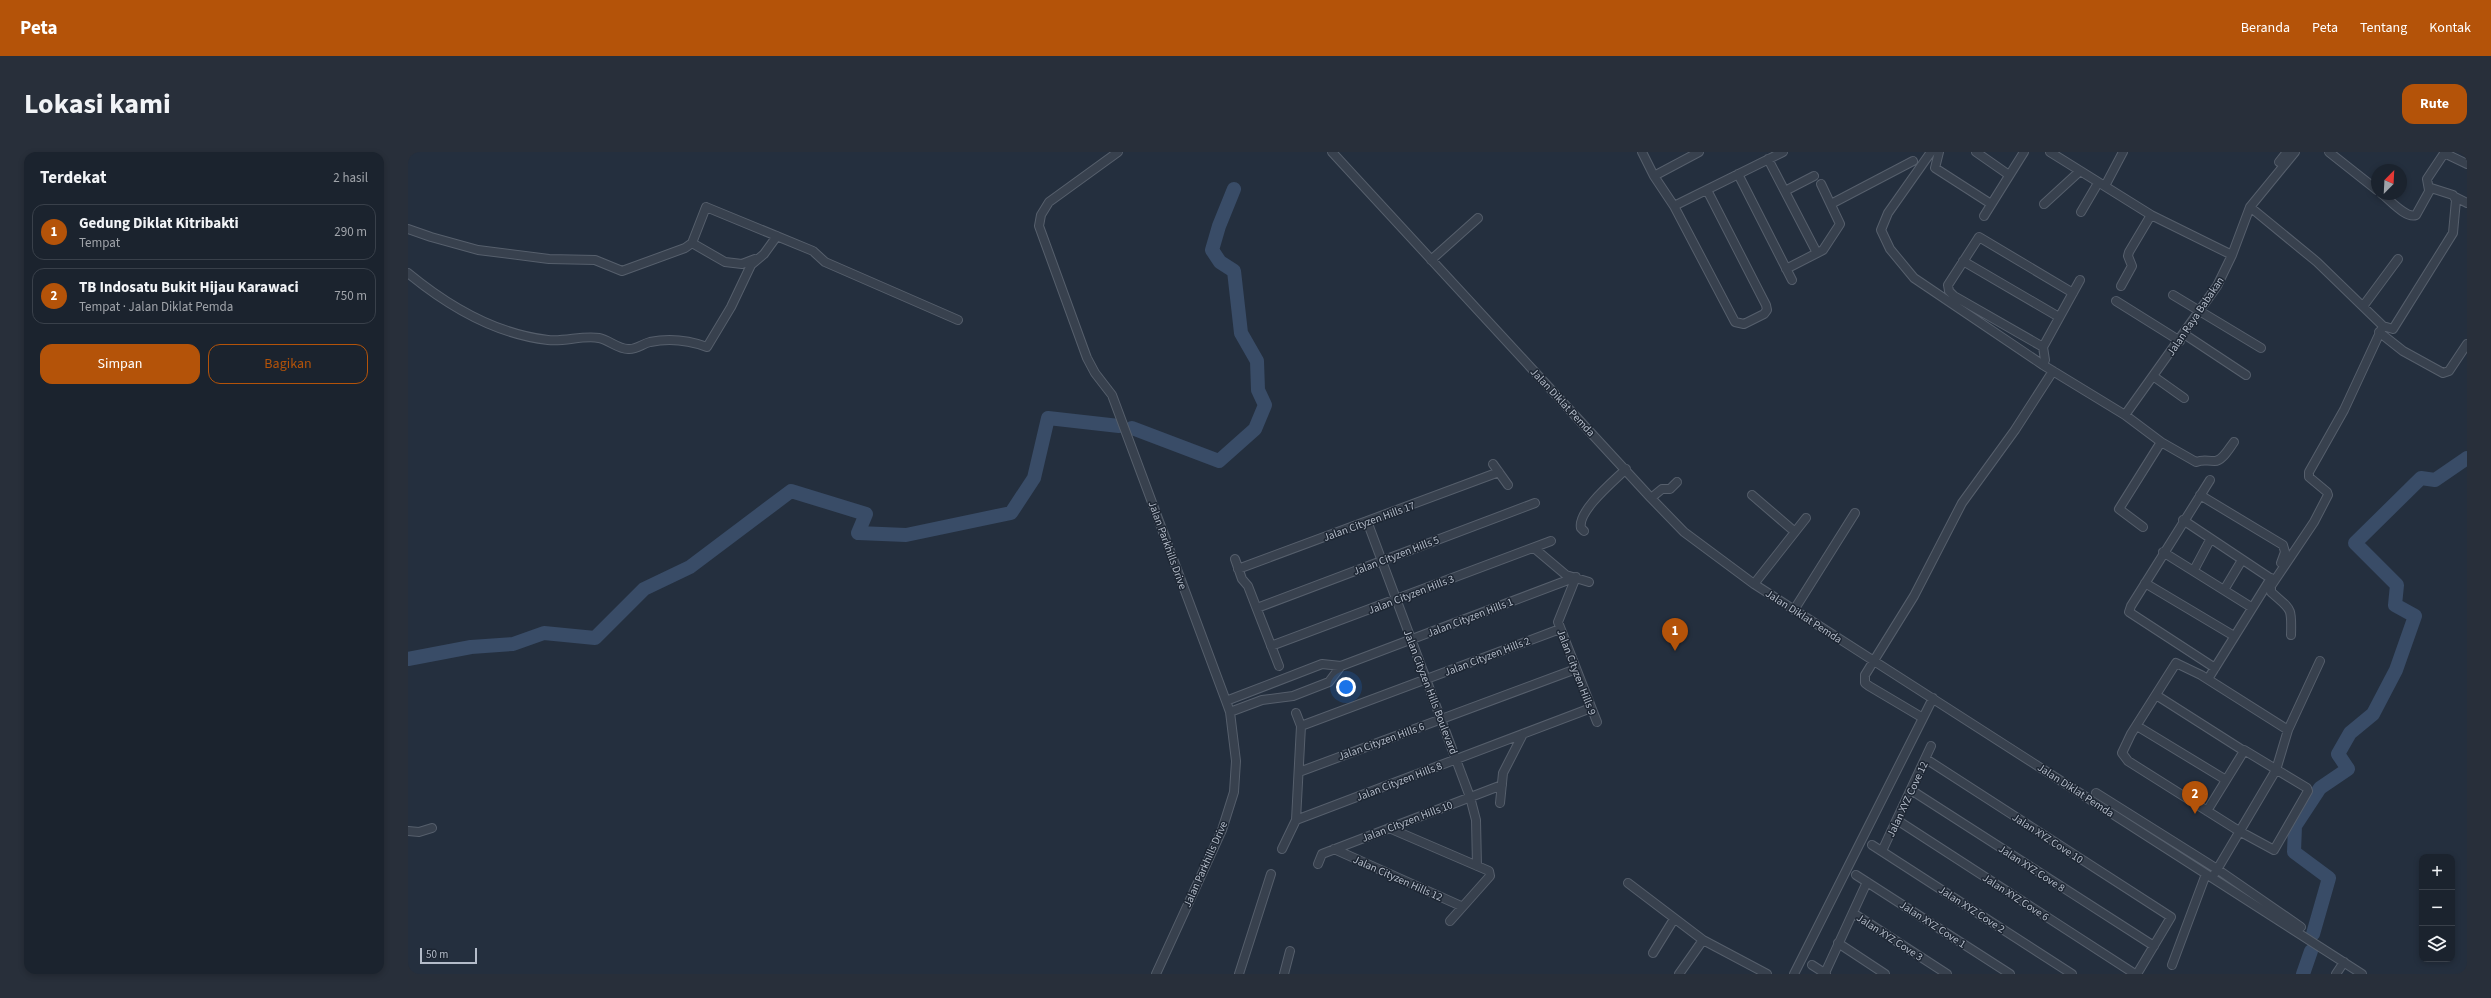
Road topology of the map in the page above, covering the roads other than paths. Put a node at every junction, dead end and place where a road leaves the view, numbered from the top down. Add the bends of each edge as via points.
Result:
1 (1118, 152) edge
2 (1332, 152) edge
3 (1642, 152) edge
4 (1699, 152) edge
5 (1783, 152) edge
6 (1931, 152) edge
7 (1939, 152) edge
8 (1976, 152) edge
9 (2024, 152) edge
10 (2050, 152) edge
11 (2123, 152) edge
12 (2287, 152) edge
13 (2295, 152) edge
14 (2328, 152) edge
15 (2445, 153) edge
16 (1768, 159) junction
17 (1913, 161) dead end
18 (2279, 162) dead end
19 (2467, 164) edge
20 (2080, 172) junction
21 (1738, 174) junction
22 (2009, 175) junction
23 (1654, 176) junction
24 (1814, 176) dead end
25 (1821, 184) dead end
26 (2101, 185) junction
27 (2371, 185) edge
28 (1707, 190) junction
29 (2429, 190) junction
30 (1785, 191) junction
31 (2455, 197) junction
32 (2390, 200) edge
33 (2467, 203) edge
34 (1831, 204) junction
35 (1990, 204) junction
36 (2044, 204) dead end
37 (1674, 206) junction
38 (2250, 206) junction
39 (2081, 212) dead end
40 (2151, 215) junction
41 (1984, 216) dead end
42 (1478, 218) dead end
43 (408, 229) edge
44 (777, 236) junction
45 (692, 243) junction
46 (1817, 253) junction
47 (2232, 255) junction
48 (759, 258) junction
49 (2398, 259) dead end
50 (1431, 260) junction
51 (1963, 261) junction
52 (1786, 269) junction
53 (408, 273) edge
54 (1792, 280) dead end
55 (2080, 280) dead end
56 (2121, 286) dead end
57 (2073, 293) junction
58 (2173, 295) dead end
59 (2116, 301) dead end
60 (2364, 305) junction
61 (2200, 311) junction
62 (2059, 317) junction
63 (958, 320) dead end
64 (2381, 329) junction
65 (2182, 338) junction
66 (2467, 344) edge
67 (2043, 347) junction
68 (2261, 348) dead end
69 (2043, 365) junction
70 (2053, 371) junction
71 (2246, 375) dead end
72 (2153, 376) junction
73 (2184, 398) dead end
74 (2125, 415) junction
75 (2161, 442) junction
76 (2234, 442) dead end
77 (1494, 464) dead end
78 (1626, 470) junction
79 (1499, 472) junction
80 (2210, 480) dead end
81 (1677, 482) dead end
82 (1508, 485) dead end
83 (1752, 495) dead end
84 (2200, 495) junction
85 (1651, 498) junction
86 (1535, 503) dead end
87 (1855, 513) dead end
88 (1806, 518) dead end
89 (2183, 520) junction
90 (1367, 521) junction
91 (2143, 527) dead end
92 (1584, 531) dead end
93 (1795, 532) junction
94 (2210, 540) junction
95 (1551, 541) dead end
96 (1534, 548) junction
97 (2163, 552) junction
98 (1235, 559) dead end
99 (2242, 560) junction
100 (1382, 561) junction
101 (1238, 569) junction
102 (2194, 570) junction
103 (1576, 578) junction
104 (2270, 578) junction
105 (1589, 582) dead end
106 (2145, 583) junction
107 (1754, 584) junction
108 (2224, 590) junction
109 (1396, 600) junction
110 (2251, 607) junction
111 (1257, 608) junction
112 (1794, 610) junction
113 (1560, 629) junction
114 (2291, 635) dead end
115 (2234, 636) junction
116 (1411, 639) junction
117 (1271, 646) junction
118 (2185, 649) junction
119 (1874, 661) junction
120 (2320, 661) dead end
121 (2176, 663) junction
122 (1278, 666) dead end
123 (1341, 666) junction
124 (2215, 668) junction
125 (1576, 669) junction
126 (1426, 679) junction
127 (2208, 679) junction
128 (2156, 695) junction
129 (1933, 698) junction
130 (1226, 701) junction
131 (1591, 708) junction
132 (1230, 712) junction
133 (1296, 713) dead end
134 (1922, 718) junction
135 (1441, 719) junction
136 (1596, 722) dead end
137 (1301, 726) junction
138 (2137, 726) junction
139 (2288, 730) junction
140 (1523, 734) junction
141 (1931, 746) dead end
142 (2244, 750) junction
143 (1456, 759) junction
144 (1926, 759) junction
145 (2276, 770) junction
146 (1299, 772) junction
147 (2226, 780) junction
148 (1502, 785) junction
149 (1911, 790) junction
150 (2096, 794) dead end
151 (1470, 797) junction
152 (1500, 803) dead end
153 (2207, 811) junction
154 (2135, 818) junction
155 (1296, 820) junction
156 (1897, 820) junction
157 (2130, 825) junction
158 (432, 828) dead end
159 (1390, 828) junction
160 (408, 831) edge
161 (2239, 831) junction
162 (2162, 835) junction
163 (2157, 842) junction
164 (1872, 845) dead end
165 (1282, 849) dead end
166 (1334, 849) junction
167 (1882, 851) junction
168 (1318, 864) dead end
169 (1477, 866) junction
170 (2217, 869) junction
171 (1271, 874) dead end
172 (1856, 875) dead end
173 (2209, 876) junction
174 (1867, 882) junction
175 (1628, 883) dead end
176 (2254, 900) junction
177 (1461, 906) junction
178 (1852, 913) junction
179 (1674, 919) junction
180 (1450, 921) dead end
181 (2301, 927) dead end
182 (1703, 940) junction
183 (1838, 943) junction
184 (2154, 946) junction
185 (1290, 951) dead end
186 (1653, 953) dead end
187 (2344, 962) junction
188 (1812, 965) dead end
189 (2172, 965) dead end
190 (1156, 974) edge
191 (1239, 974) edge
192 (1284, 974) edge
193 (1679, 974) edge
194 (1768, 974) edge
195 (1794, 974) edge
196 (1825, 974) edge
197 (1886, 974) edge
198 (1947, 974) edge
199 (2010, 974) edge
200 (2072, 974) edge
201 (2136, 974) edge
202 (2336, 974) edge
203 (2362, 974) edge

1 - 130 street, Jalan Parkhills Drive via 1049,202 1041,215 1039,226 1087,358 1112,395
2 - 50 street, Jalan Diklat Pemda
3 - 23 street
4 - 23 street
5 - 16 street
6 - 69 street via 1888,213 1881,230 1890,249 1914,278
7 - 35 street via 1935,168
8 - 22 street
9 - 22 street
10 - 20 street
11 - 26 street
12 - 18 street
13 - 38 street, Jalan Raya Babakan
14 - 27 street
15 - 19 street
15 - 29 street via 2427,179
16 - 21 street
16 - 30 street
17 - 34 street
20 - 26 street
20 - 36 street
21 - 28 street
21 - 52 street
22 - 35 street
23 - 37 street
24 - 30 street
25 - 34 street
26 - 39 street
26 - 40 street
28 - 37 street
28 - 37 street via 1766,305 1767,310 1764,314 1744,324 1734,322
29 - 31 street via 2434,188
29 - 32 street via 2415,216 2407,214
30 - 46 street
31 - 33 street
31 - 64 street via 2453,233 2396,326 2392,330
34 - 46 street via 1840,224 1823,250
35 - 41 street
38 - 47 street, Jalan Raya Babakan
38 - 60 street via 2287,235
40 - 47 street
40 - 56 street via 2129,252 2132,266
42 - 50 street
43 - 45 street via 431,238 478,250 549,259 595,260 622,271 685,248
44 - 45 street via 706,207
44 - 48 street
44 - 63 street via 813,251 825,262
45 - 48 street via 725,262 742,264
46 - 52 street
47 - 61 street, Jalan Raya Babakan via 2217,286
48 - 53 street via 751,265 731,307 707,346 685,339 650,342 634,349 626,349 600,338 562,341 522,336 459,310
49 - 60 street
50 - 78 street, Jalan Diklat Pemda
51 - 57 street via 1977,237 1980,237
51 - 62 street
51 - 67 street via 1948,285 1948,291
52 - 54 street
55 - 57 street
57 - 62 street
58 - 61 street
59 - 65 street
60 - 64 street
61 - 65 street, Jalan Raya Babakan
61 - 68 street
62 - 67 street
64 - 66 street via 2403,351 2443,373 2449,371
64 - 114 street via 2347,403 2308,472 2328,495 2314,522 2271,586 2271,592 2288,606 2292,613
65 - 71 street
65 - 72 street, Jalan Raya Babakan
67 - 69 street
69 - 70 street
70 - 74 street
70 - 119 street via 2015,430 1962,502 1914,596
72 - 73 street
72 - 74 street, Jalan Raya Babakan
74 - 75 street
75 - 76 street via 2196,462 2205,459 2215,462 2220,460
75 - 91 street via 2119,509
77 - 79 street
78 - 85 street, Jalan Diklat Pemda
78 - 92 street via 1588,509 1580,522
79 - 82 street
79 - 90 street, Jalan Cityzen Hills 17
80 - 84 street
81 - 85 street via 1670,489 1662,489
83 - 93 street
84 - 89 street
84 - 104 street via 2283,546 2283,560
85 - 107 street, Jalan Diklat Pemda via 1684,532
86 - 100 street, Jalan Cityzen Hills 5
87 - 112 street
88 - 93 street
89 - 94 street
89 - 97 street
90 - 100 street, Jalan Cityzen Hills Boulevard
90 - 101 street, Jalan Cityzen Hills 17
93 - 107 street
94 - 99 street
94 - 102 street
95 - 96 street, Jalan Cityzen Hills 3
96 - 103 street via 1566,575
96 - 109 street, Jalan Cityzen Hills 3
97 - 102 street
97 - 106 street
98 - 101 street
99 - 104 street
99 - 108 street
100 - 109 street, Jalan Cityzen Hills Boulevard
100 - 111 street, Jalan Cityzen Hills 5
101 - 111 street
102 - 108 street
103 - 105 street
103 - 113 street, Jalan Cityzen Hills 9 via 1558,622
103 - 116 street, Jalan Cityzen Hills 1
104 - 110 street
106 - 115 street
106 - 118 street via 2130,606 2129,612
107 - 112 street, Jalan Diklat Pemda
108 - 110 street
109 - 116 street, Jalan Cityzen Hills Boulevard
109 - 117 street, Jalan Cityzen Hills 3
110 - 115 street
111 - 117 street
112 - 119 street, Jalan Diklat Pemda
113 - 125 street, Jalan Cityzen Hills 9
113 - 126 street, Jalan Cityzen Hills 2
115 - 124 street
116 - 123 street, Jalan Cityzen Hills 1
116 - 126 street, Jalan Cityzen Hills Boulevard
117 - 122 street
118 - 121 street
118 - 124 street
119 - 129 street, Jalan Diklat Pemda
119 - 134 street via 1865,675 1866,683
120 - 139 street
121 - 127 street
121 - 128 street
123 - 130 street via 1322,664
123 - 132 street via 1329,682 1294,696 1262,700
124 - 127 street
125 - 131 street, Jalan Cityzen Hills 9
125 - 135 street, Jalan Cityzen Hills 6
126 - 135 street, Jalan Cityzen Hills Boulevard
126 - 137 street, Jalan Cityzen Hills 2
127 - 139 street
128 - 138 street
128 - 142 street
129 - 134 street
129 - 157 street, Jalan Diklat Pemda
130 - 132 street, Jalan Parkhills Drive
131 - 136 street, Jalan Cityzen Hills 9
131 - 140 street, Jalan Cityzen Hills 8
132 - 190 street, Jalan Parkhills Drive via 1236,761 1234,792 1222,830
133 - 137 street
134 - 195 street
135 - 143 street, Jalan Cityzen Hills Boulevard
135 - 146 street, Jalan Cityzen Hills 6
137 - 146 street
138 - 147 street
138 - 153 street via 2122,749 2123,757
139 - 145 street
140 - 143 street, Jalan Cityzen Hills 8
140 - 148 street via 1503,773
141 - 144 street, Jalan XYZ Cove 12
142 - 145 street
142 - 147 street via 2244,754
143 - 151 street, Jalan Cityzen Hills Boulevard
143 - 155 street, Jalan Cityzen Hills 8
144 - 149 street, Jalan XYZ Cove 12
144 - 184 street, Jalan XYZ Cove 10 via 2171,917
145 - 161 street
145 - 161 street via 2308,791 2277,850 2272,850
146 - 155 street
147 - 153 street
148 - 151 street, Jalan Cityzen Hills 10
148 - 152 street
149 - 156 street, Jalan XYZ Cove 12
149 - 184 street, Jalan XYZ Cove 8
150 - 154 street
151 - 159 street, Jalan Cityzen Hills 10
151 - 169 street, Jalan Cityzen Hills Boulevard via 1476,820
153 - 161 street
154 - 157 street
154 - 162 street
155 - 165 street
156 - 167 street, Jalan XYZ Cove 12
156 - 201 street, Jalan XYZ Cove 6
157 - 163 street, Jalan Diklat Pemda
158 - 160 street via 419,832
159 - 166 street, Jalan Cityzen Hills 10
159 - 169 street
161 - 170 street
162 - 163 street
162 - 170 street
163 - 173 street, Jalan Diklat Pemda
164 - 167 street, Jalan XYZ Cove 2
166 - 168 street, Jalan Cityzen Hills 10 via 1322,854
166 - 177 street, Jalan Cityzen Hills 12
167 - 200 street, Jalan XYZ Cove 2
169 - 177 street via 1489,871 1490,876
170 - 173 street
170 - 176 street
171 - 191 street
172 - 174 street, Jalan XYZ Cove 1
173 - 176 street, Jalan Diklat Pemda
173 - 189 street
174 - 178 street
174 - 199 street, Jalan XYZ Cove 1
175 - 179 street
176 - 181 street
176 - 187 street, Jalan Diklat Pemda
177 - 180 street
178 - 183 street
178 - 198 street, Jalan XYZ Cove 3
179 - 182 street
179 - 186 street
182 - 193 street
182 - 194 street
183 - 196 street
183 - 197 street
184 - 201 street
185 - 192 street
187 - 202 street
187 - 203 street, Jalan Diklat Pemda
188 - 196 street

